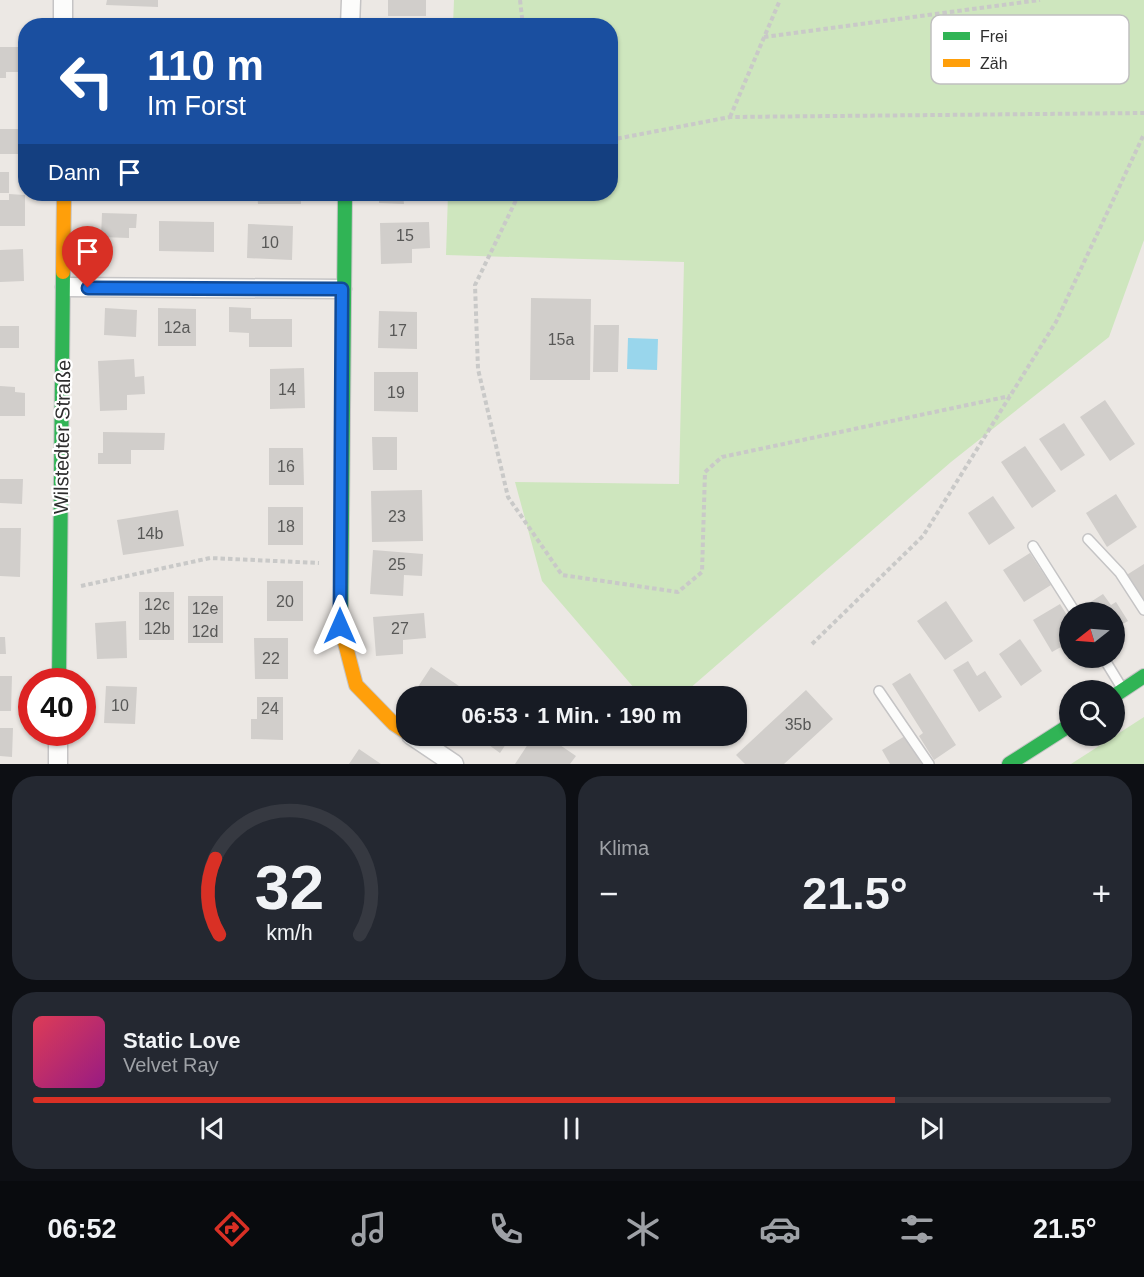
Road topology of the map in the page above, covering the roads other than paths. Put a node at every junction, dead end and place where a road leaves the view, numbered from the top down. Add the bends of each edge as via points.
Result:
1 (63, 0) edge
2 (351, 0) edge
3 (63, 18) edge
4 (351, 18) edge
5 (64, 201) edge
6 (345, 201) edge
7 (64, 287) junction
8 (342, 289) junction
9 (1088, 539) dead end
10 (1033, 546) dead end
11 (1069, 602) edge
12 (1144, 610) edge
13 (59, 668) edge
14 (1144, 676) edge
15 (1125, 689) edge
16 (879, 692) dead end
17 (396, 725) edge
18 (1059, 732) edge
19 (58, 746) edge
20 (427, 746) edge
21 (58, 764) edge
22 (454, 764) edge
23 (929, 764) edge
24 (1009, 764) edge

1 - 3 street
2 - 4 street
5 - 7 street, Wilstedter Straße
6 - 8 street
7 - 8 street
7 - 13 street, Wilstedter Straße
8 - 17 street via 340,626 356,685
9 - 12 lane via 1120,573
10 - 11 lane
14 - 15 street
16 - 23 lane
18 - 24 street
19 - 21 street
20 - 22 street

